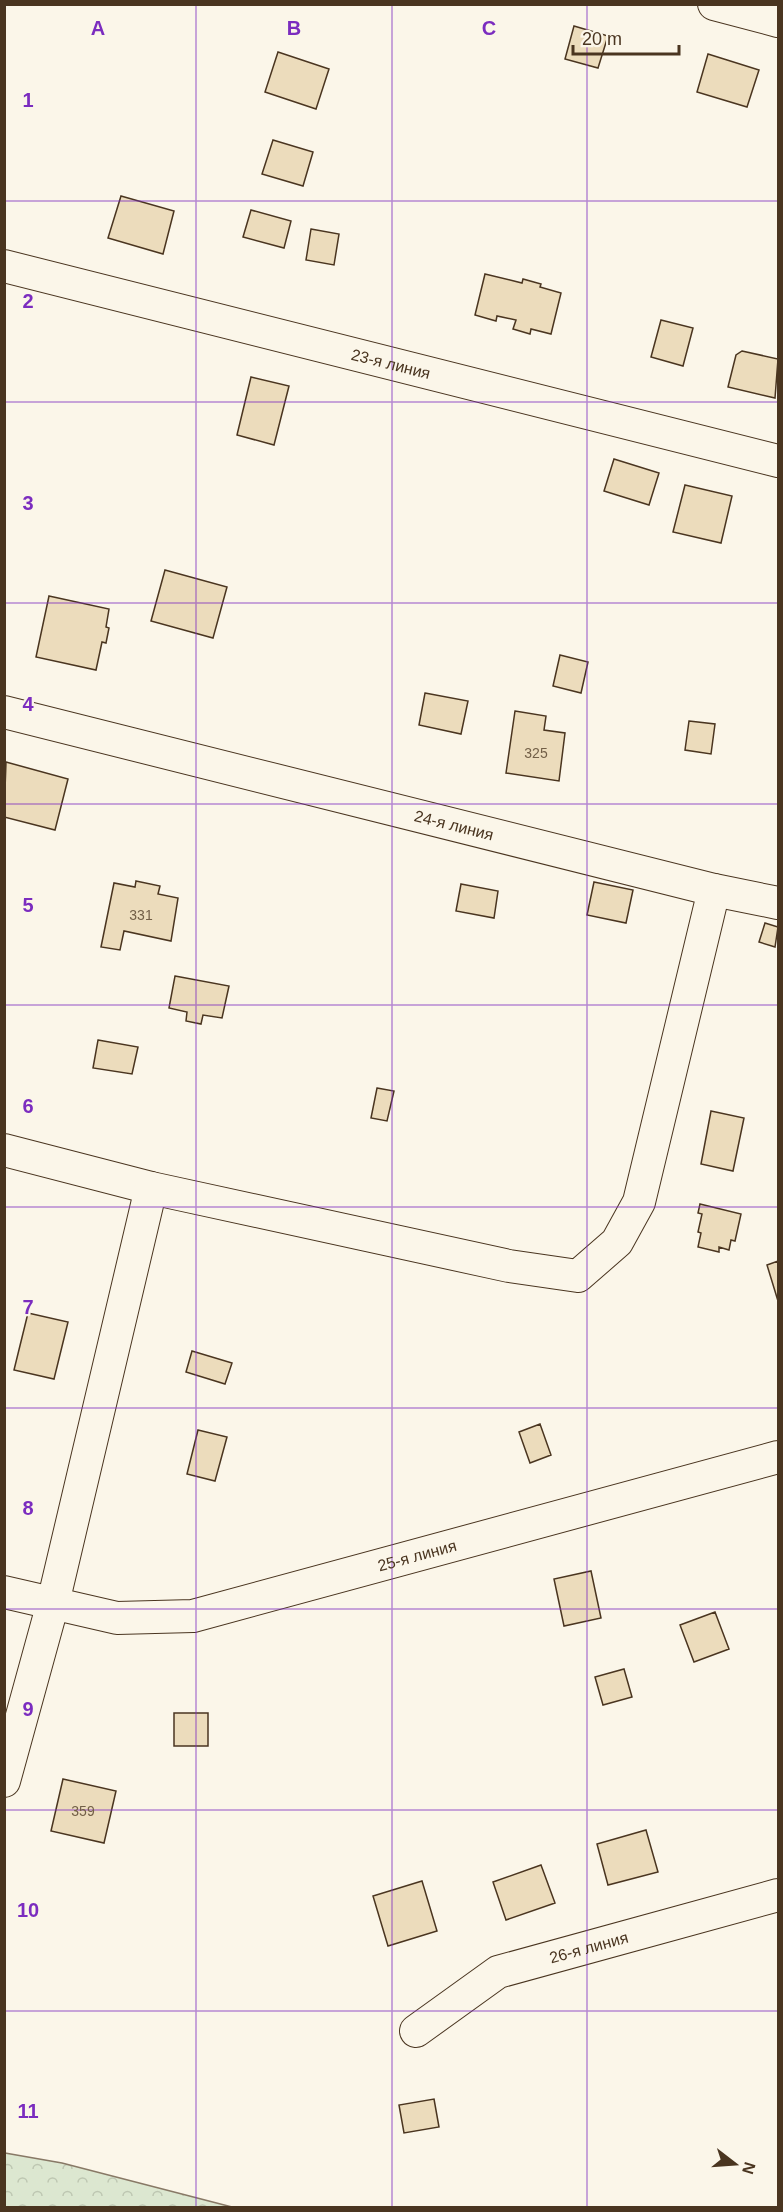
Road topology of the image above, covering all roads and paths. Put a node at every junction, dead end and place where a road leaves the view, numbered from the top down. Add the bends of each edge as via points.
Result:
1 (714, 4) edge
2 (778, 21) edge
3 (4, 266) edge
4 (778, 461) edge
5 (4, 712) edge
6 (714, 890) junction
7 (778, 903) edge
8 (4, 1150) edge
9 (151, 1188) junction
10 (778, 1457) edge
11 (4, 1592) edge
12 (53, 1603) junction
13 (4, 1780) edge
14 (778, 1895) edge
15 (416, 2031) dead end

1 - 2 street
3 - 4 street, 23-я линия
5 - 6 street, 24-я линия
6 - 7 street, 24-я линия
6 - 9 street via 639,1202 617,1242 578,1275 509,1266
8 - 9 street
9 - 12 street
10 - 12 street, 25-я линия via 193,1616 117,1618
11 - 12 street, 25-я линия
12 - 13 street
14 - 15 street, 26-я линия via 498,1972

